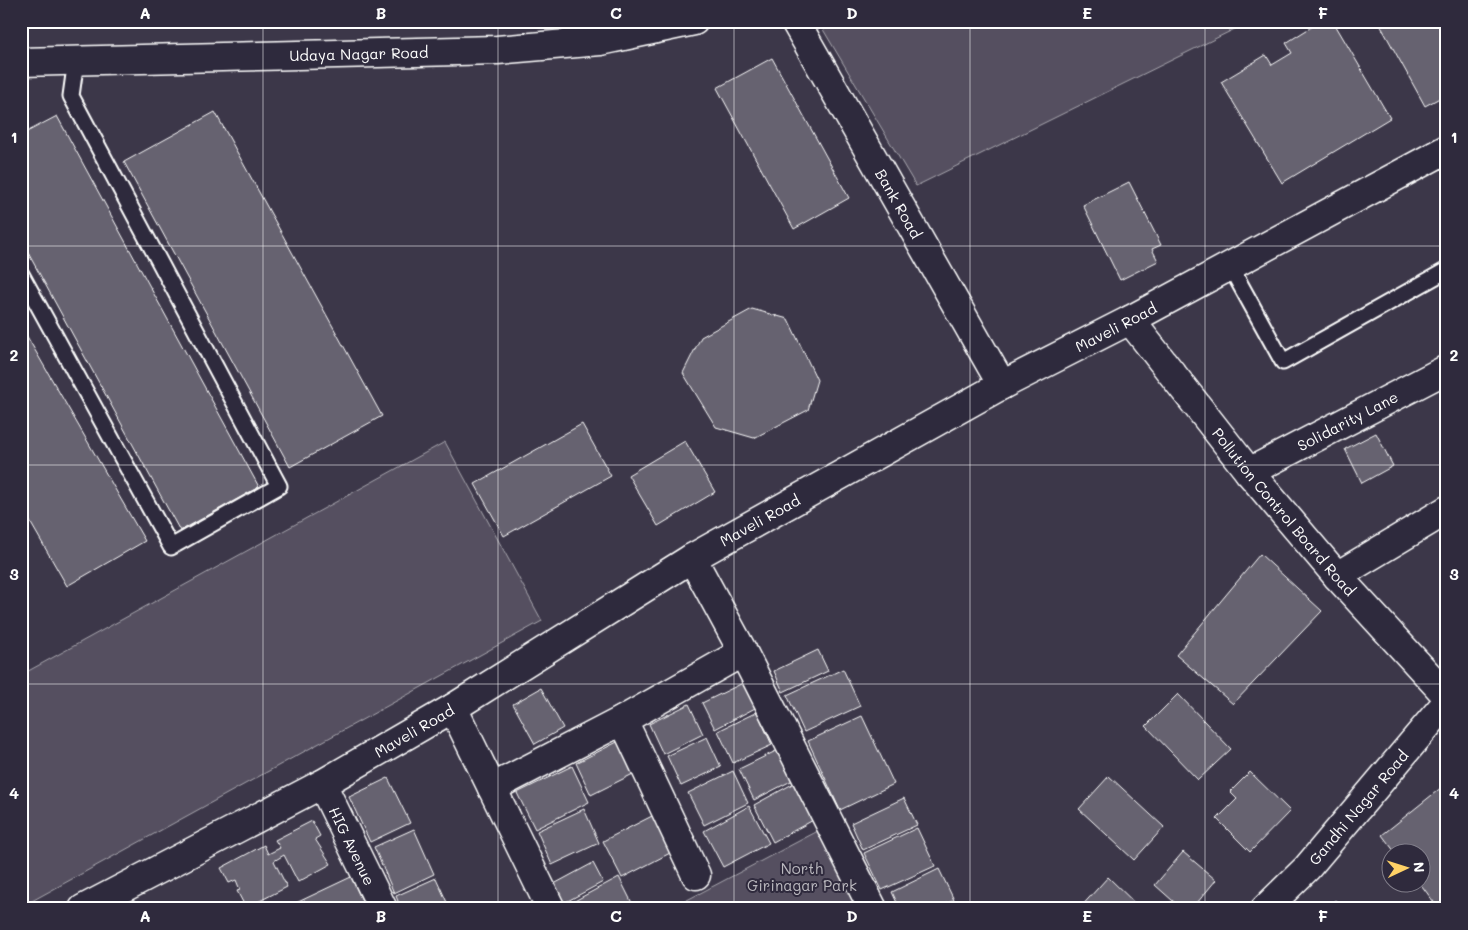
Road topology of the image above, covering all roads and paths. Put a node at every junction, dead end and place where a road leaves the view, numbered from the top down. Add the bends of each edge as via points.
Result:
1 (694, 21) edge
2 (795, 21) edge
3 (76, 60) junction
4 (21, 62) edge
5 (1447, 149) edge
6 (1230, 266) junction
7 (1447, 270) edge
8 (21, 274) edge
9 (1130, 320) junction
10 (1447, 369) edge
11 (1002, 385) junction
12 (1249, 472) junction
13 (1447, 510) edge
14 (692, 558) junction
15 (1337, 576) junction
16 (743, 652) junction
17 (1447, 696) edge
18 (1447, 702) edge
19 (453, 708) junction
20 (623, 720) junction
21 (322, 784) junction
22 (492, 788) junction
23 (696, 875) dead end
24 (83, 909) edge
25 (383, 909) edge
26 (551, 909) edge
27 (873, 909) edge
28 (1265, 909) edge

1 - 3 street, Udaya Nagar Road via 600,41 497,50
2 - 11 street, Bank Road
3 - 4 street, Udaya Nagar Road
3 - 8 lane via 71,96 279,486 170,547
5 - 6 street, Maveli Road
6 - 7 lane via 1283,362
6 - 9 street, Maveli Road
9 - 11 street, Maveli Road
9 - 12 street, Pollution Control Board Road
10 - 12 street, Solidarity Lane
11 - 14 street, Maveli Road
12 - 15 street, Pollution Control Board Road
13 - 15 street
14 - 16 street
14 - 19 street, Maveli Road
15 - 17 street, Pollution Control Board Road
16 - 20 street
16 - 27 street
18 - 28 street, Gandhi Nagar Road via 1307,868
19 - 21 street, Maveli Road
19 - 22 street
20 - 22 street
20 - 23 street
21 - 24 street, Maveli Road
21 - 25 street, HIG Avenue
22 - 26 street

